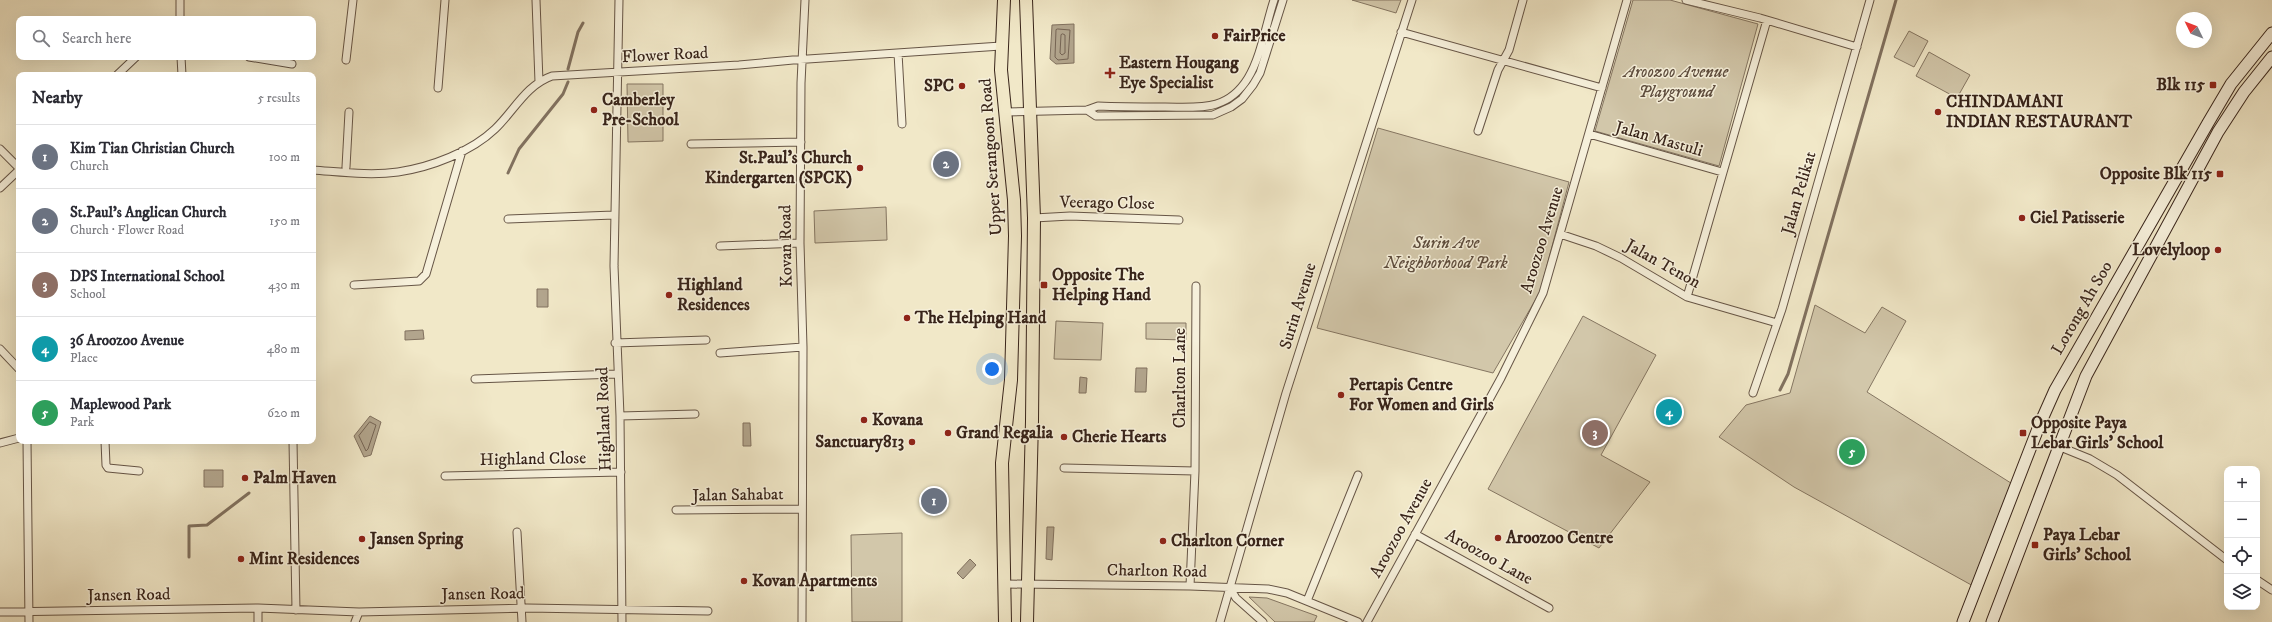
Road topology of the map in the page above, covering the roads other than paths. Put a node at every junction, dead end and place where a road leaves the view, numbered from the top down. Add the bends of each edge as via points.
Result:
1 (180, 0) edge
2 (354, 0) edge
3 (445, 0) edge
4 (536, 0) edge
5 (619, 0) edge
6 (805, 0) edge
7 (1004, 0) edge
8 (1026, 0) edge
9 (1274, 0) edge
10 (1284, 0) edge
11 (1412, 0) edge
12 (1523, 0) edge
13 (1627, 0) edge
14 (1686, 0) edge
15 (1870, 0) edge
16 (180, 16) edge
17 (1767, 20) junction
18 (1401, 32) junction
19 (2272, 33) edge
20 (1001, 46) junction
21 (1857, 47) junction
22 (898, 53) junction
23 (2272, 56) edge
24 (802, 59) junction
25 (133, 60) edge
26 (181, 60) edge
27 (267, 60) edge
28 (346, 60) dead end
29 (1503, 60) junction
30 (292, 64) dead end
31 (120, 72) edge
32 (182, 72) edge
33 (616, 73) junction
34 (539, 82) junction
35 (438, 88) dead end
36 (1602, 88) junction
37 (1087, 110) junction
38 (1030, 111) junction
39 (349, 112) dead end
40 (1005, 112) junction
41 (902, 124) dead end
42 (1478, 131) dead end
43 (1589, 134) junction
44 (800, 142) junction
45 (690, 144) dead end
46 (0, 148) edge
47 (462, 151) junction
48 (16, 166) edge
49 (346, 167) dead end
50 (316, 170) edge
51 (16, 172) edge
52 (1722, 172) junction
53 (0, 188) edge
54 (614, 215) junction
55 (1034, 218) junction
56 (508, 219) dead end
57 (1179, 220) dead end
58 (1560, 234) junction
59 (800, 243) junction
60 (720, 246) dead end
61 (354, 285) dead end
62 (1196, 286) dead end
63 (1687, 297) junction
64 (1777, 323) junction
65 (706, 340) dead end
66 (2082, 341) junction
67 (615, 344) junction
68 (803, 347) junction
69 (2100, 348) junction
70 (0, 349) edge
71 (720, 353) dead end
72 (16, 366) edge
73 (617, 374) junction
74 (475, 379) dead end
75 (1753, 393) dead end
76 (695, 414) dead end
77 (620, 416) junction
78 (16, 439) edge
79 (0, 443) edge
80 (27, 444) edge
81 (105, 444) edge
82 (293, 444) edge
83 (2058, 446) junction
84 (1064, 468) dead end
85 (1195, 470) junction
86 (139, 471) dead end
87 (621, 472) junction
88 (1358, 475) dead end
89 (445, 476) dead end
90 (802, 509) junction
91 (676, 510) dead end
92 (517, 532) dead end
93 (1415, 534) junction
94 (2224, 558) edge
95 (2260, 582) edge
96 (1005, 584) junction
97 (1029, 584) junction
98 (1190, 586) junction
99 (1230, 588) junction
100 (2272, 590) edge
101 (1307, 601) junction
102 (258, 608) junction
103 (522, 608) junction
104 (622, 608) junction
105 (1549, 608) dead end
106 (296, 610) junction
107 (0, 612) edge
108 (28, 612) junction
109 (359, 612) junction
110 (708, 612) dead end
111 (28, 622) edge
112 (258, 622) edge
113 (355, 622) edge
114 (522, 622) edge
115 (622, 622) edge
116 (802, 622) edge
117 (1005, 622) edge
118 (1027, 622) edge
119 (1220, 622) edge
120 (1263, 622) edge
121 (1358, 622) edge
122 (1367, 622) edge
123 (1963, 622) edge
124 (1992, 622) edge

1 - 16 street
2 - 28 street
3 - 35 street
4 - 34 street
5 - 33 street, Highland Road
6 - 24 street, Kovan Road
7 - 20 main road, Upper Serangoon Road
8 - 38 main road
9 - 37 street via 1249,77 1227,100 1195,109 1098,106
10 - 37 street via 1260,73 1242,99 1231,107 1213,115 1167,116 1096,116
11 - 18 street, Surin Avenue
12 - 29 street via 1509,50
13 - 36 street, Aroozoo Avenue
14 - 17 street
15 - 21 street, Jalan Pelikat
17 - 21 street
17 - 52 street, Jalan Mastuli
18 - 29 street
18 - 99 street, Surin Avenue via 1286,393
19 - 66 main road, Lorong Ah Soo via 2227,91
20 - 22 street, Flower Road
20 - 40 main road, Upper Serangoon Road
21 - 64 street, Jalan Pelikat
22 - 24 street, Flower Road
22 - 41 street
23 - 69 main road, Lorong Ah Soo via 2244,92 2215,138
24 - 33 street, Flower Road
24 - 44 street, Kovan Road
25 - 31 street
26 - 32 street
27 - 30 street
29 - 36 street
29 - 42 street
33 - 34 street, Flower Road via 559,75
33 - 54 street, Highland Road
34 - 47 street, Flower Road via 494,130
36 - 43 street, Aroozoo Avenue
37 - 38 street
38 - 40 street
38 - 55 main road
39 - 49 street
40 - 96 main road, Upper Serangoon Road via 1014,194 1015,236 1011,380 1002,463
43 - 52 street, Jalan Mastuli
43 - 58 street, Aroozoo Avenue
44 - 45 street
44 - 59 street, Kovan Road
46 - 48 street
47 - 50 street, Flower Road via 398,172
47 - 61 street via 423,279
51 - 53 street
52 - 63 street, Jalan Mastuli
54 - 56 street
54 - 67 street, Highland Road
55 - 57 street, Veerago Close via 1070,216
55 - 97 main road
58 - 63 street, Jalan Tenon via 1596,246 1621,258
58 - 93 street, Aroozoo Avenue via 1543,293 1501,378
59 - 60 street
59 - 68 street, Kovan Road
62 - 85 street, Charlton Lane
63 - 64 street, Jalan Tenon
64 - 75 street, Jalan Pelikat
65 - 67 street
66 - 69 main road via 2090,334 2096,333 2100,338
66 - 123 main road, Lorong Ah Soo via 2039,426
67 - 73 street, Highland Road
68 - 71 street
68 - 90 street, Kovan Road
69 - 83 main road, Lorong Ah Soo
70 - 72 street
73 - 74 street
73 - 77 street, Highland Road
76 - 77 street
77 - 87 street, Highland Road
78 - 79 street
80 - 108 street
81 - 86 street via 108,468
82 - 106 street
83 - 94 street via 2090,459 2117,475
83 - 124 main road, Lorong Ah Soo
84 - 85 street
85 - 98 street, Charlton Lane
87 - 89 street, Highland Close
87 - 104 street, Highland Road
88 - 101 street
90 - 91 street, Jalan Sahabat
90 - 116 street, Kovan Road
92 - 103 street
93 - 105 street, Aroozoo Lane
93 - 122 street, Aroozoo Avenue
95 - 100 street
96 - 97 street, Charlton Road
96 - 117 main road, Upper Serangoon Road
97 - 98 street, Charlton Road
97 - 118 main road
98 - 99 street, Charlton Road
99 - 101 street, Charlton Road via 1281,592
99 - 119 street, Surin Avenue
99 - 120 street via 1236,598
101 - 121 street, Charlton Road
102 - 106 street, Jansen Road
102 - 108 street, Jansen Road
102 - 112 street
103 - 104 street, Jansen Road
103 - 109 street, Jansen Road
103 - 114 street
104 - 110 street, Jansen Road
104 - 115 street, Highland Road
106 - 109 street, Jansen Road
107 - 108 street, Jansen Road
108 - 111 street
109 - 113 street

